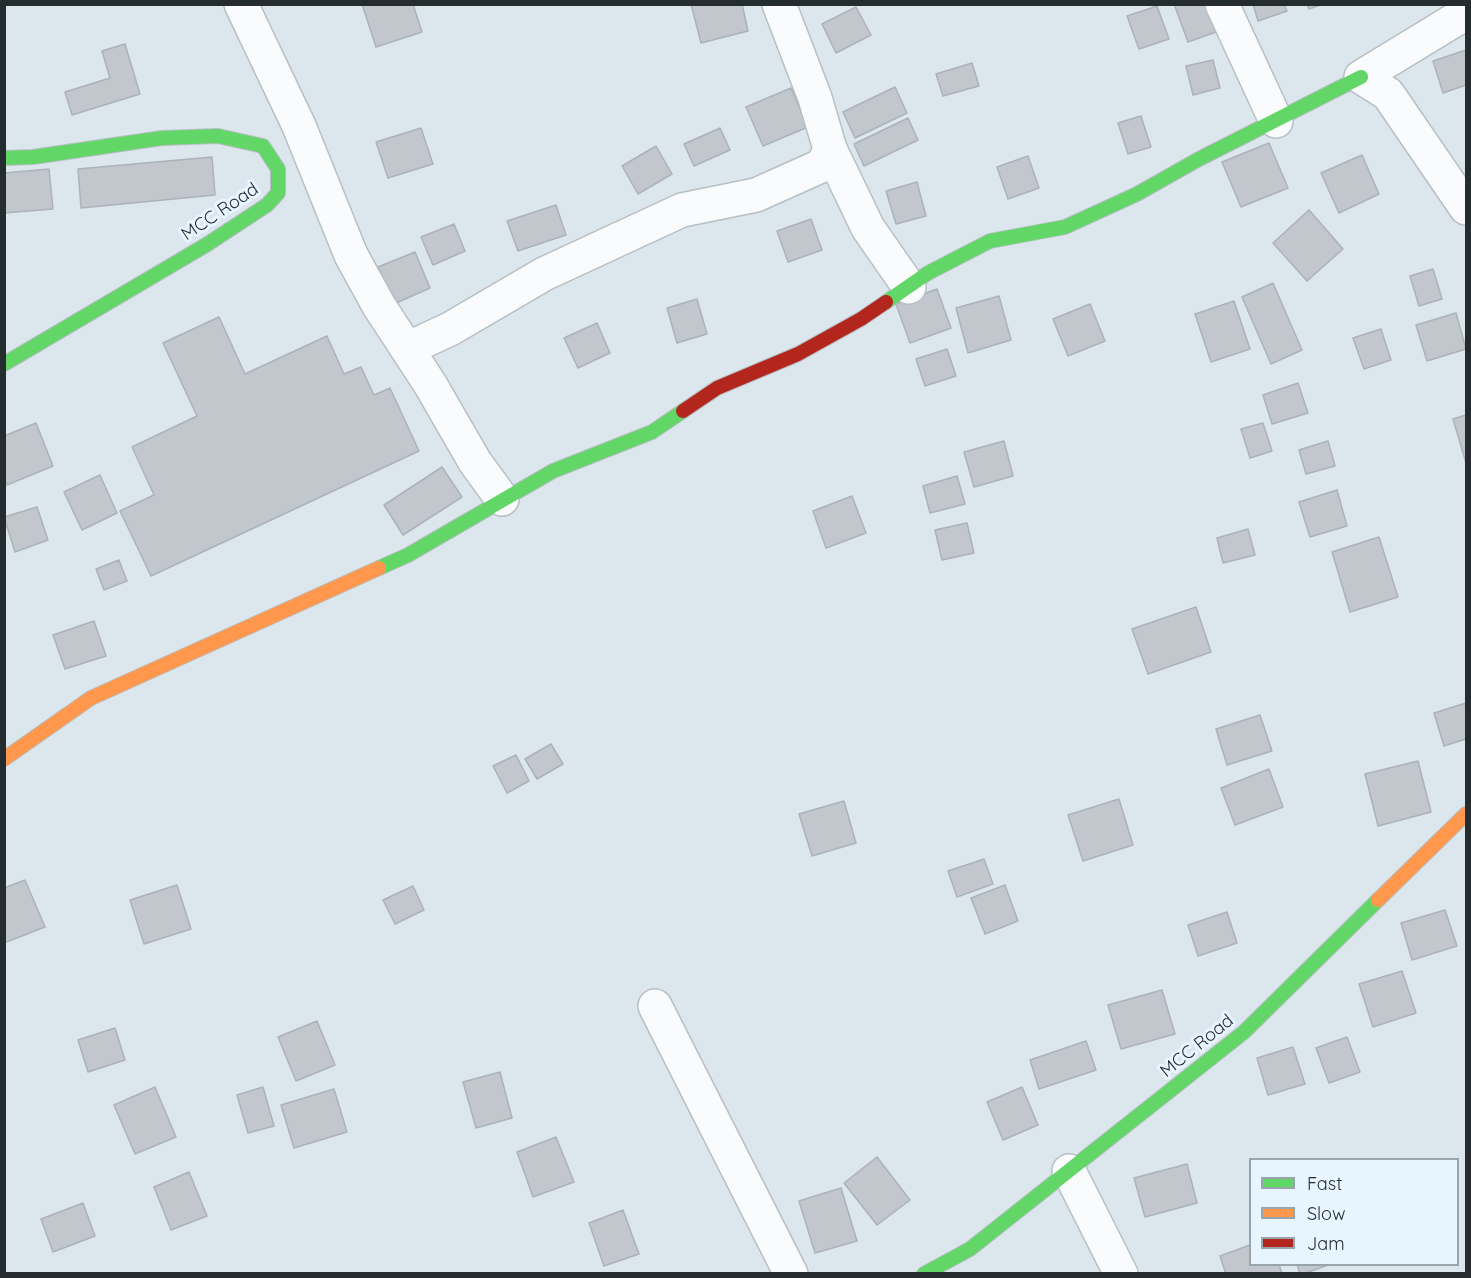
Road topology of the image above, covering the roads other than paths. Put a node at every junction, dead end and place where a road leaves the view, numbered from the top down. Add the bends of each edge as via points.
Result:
1 (241, 4) edge
2 (779, 4) edge
3 (1222, 4) edge
4 (1467, 13) edge
5 (1361, 77) junction
6 (1276, 120) junction
7 (830, 149) junction
8 (4, 159) edge
9 (1467, 208) edge
10 (909, 287) junction
11 (407, 349) junction
12 (4, 364) edge
13 (502, 499) junction
14 (4, 759) edge
15 (1467, 814) edge
16 (655, 1006) dead end
17 (1069, 1171) junction
18 (791, 1274) edge
19 (924, 1274) edge
20 (1121, 1274) edge

1 - 11 street via 299,126 351,255
2 - 7 street
3 - 6 street
4 - 5 street
5 - 6 street
5 - 9 street via 1388,94
6 - 10 street via 1137,195 1065,226 990,241
7 - 10 street via 868,228
7 - 11 street via 824,165 806,174 756,195 682,210 544,274 450,329
8 - 12 street, MCC Road via 162,138 218,136 263,146 278,168 278,193 267,205 206,245
10 - 13 street via 798,354 717,388 652,432 553,471
11 - 13 street via 475,462
13 - 14 street via 408,555 91,698
15 - 17 street, MCC Road via 1244,1032
16 - 18 street
17 - 19 street, MCC Road via 970,1249
17 - 20 street

